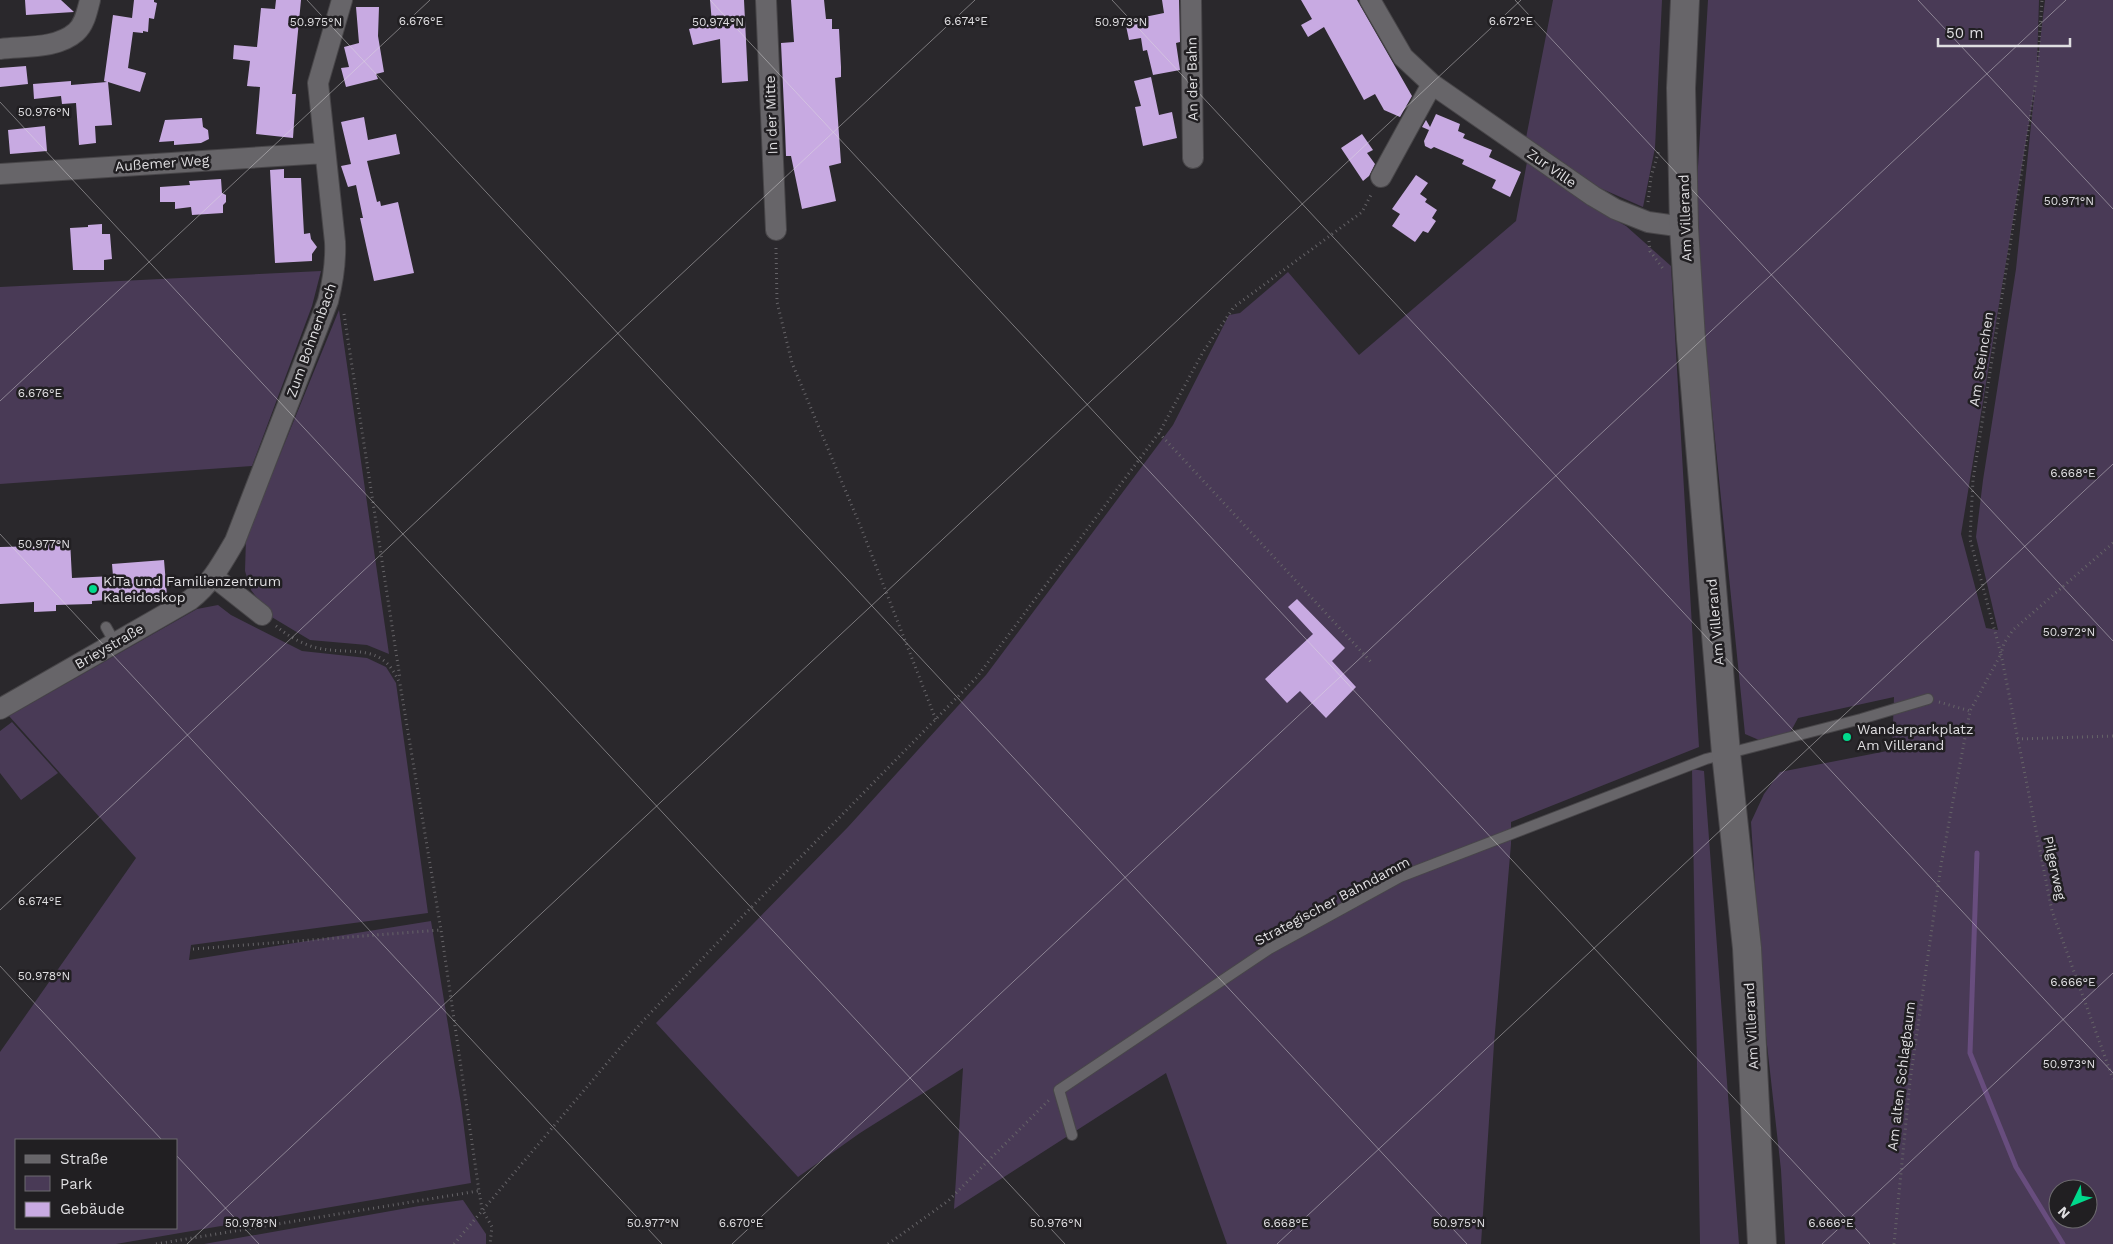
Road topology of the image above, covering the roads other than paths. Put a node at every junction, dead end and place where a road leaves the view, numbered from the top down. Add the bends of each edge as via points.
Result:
1 (90, 0) edge
2 (342, 0) edge
3 (766, 0) edge
4 (1191, 0) edge
5 (1370, 0) edge
6 (1685, 0) edge
7 (0, 49) edge
8 (1432, 84) junction
9 (324, 153) junction
10 (1193, 158) dead end
11 (0, 174) edge
12 (1381, 177) road end
13 (1684, 227) junction
14 (776, 230) road end
15 (214, 577) junction
16 (262, 615) road end
17 (1928, 699) road end
18 (0, 709) edge
19 (1726, 754) junction
20 (1072, 1134) dead end
21 (1762, 1244) edge

1 - 7 street via 86,18 77,32 58,42
2 - 9 street, Zum Bohnenbach via 318,83
3 - 14 street, In der Mitte
4 - 10 street, An der Bahn
5 - 8 street, Zur Ville via 1403,57
6 - 13 main road, Am Villerand via 1681,88
8 - 12 street
8 - 13 street, Zur Ville via 1615,209 1648,222
9 - 11 street, Außemer Weg
9 - 15 street, Zum Bohnenbach via 335,242 334,278 328,301 234,541
13 - 19 main road, Am Villerand
15 - 16 street
15 - 18 street, Brieystraße via 202,592 190,600 110,635
17 - 19 lane, Strategischer Bahndamm
19 - 20 lane, Strategischer Bahndamm via 1690,764 1400,877 1269,949 1059,1090
19 - 21 main road, Am Villerand via 1746,948

